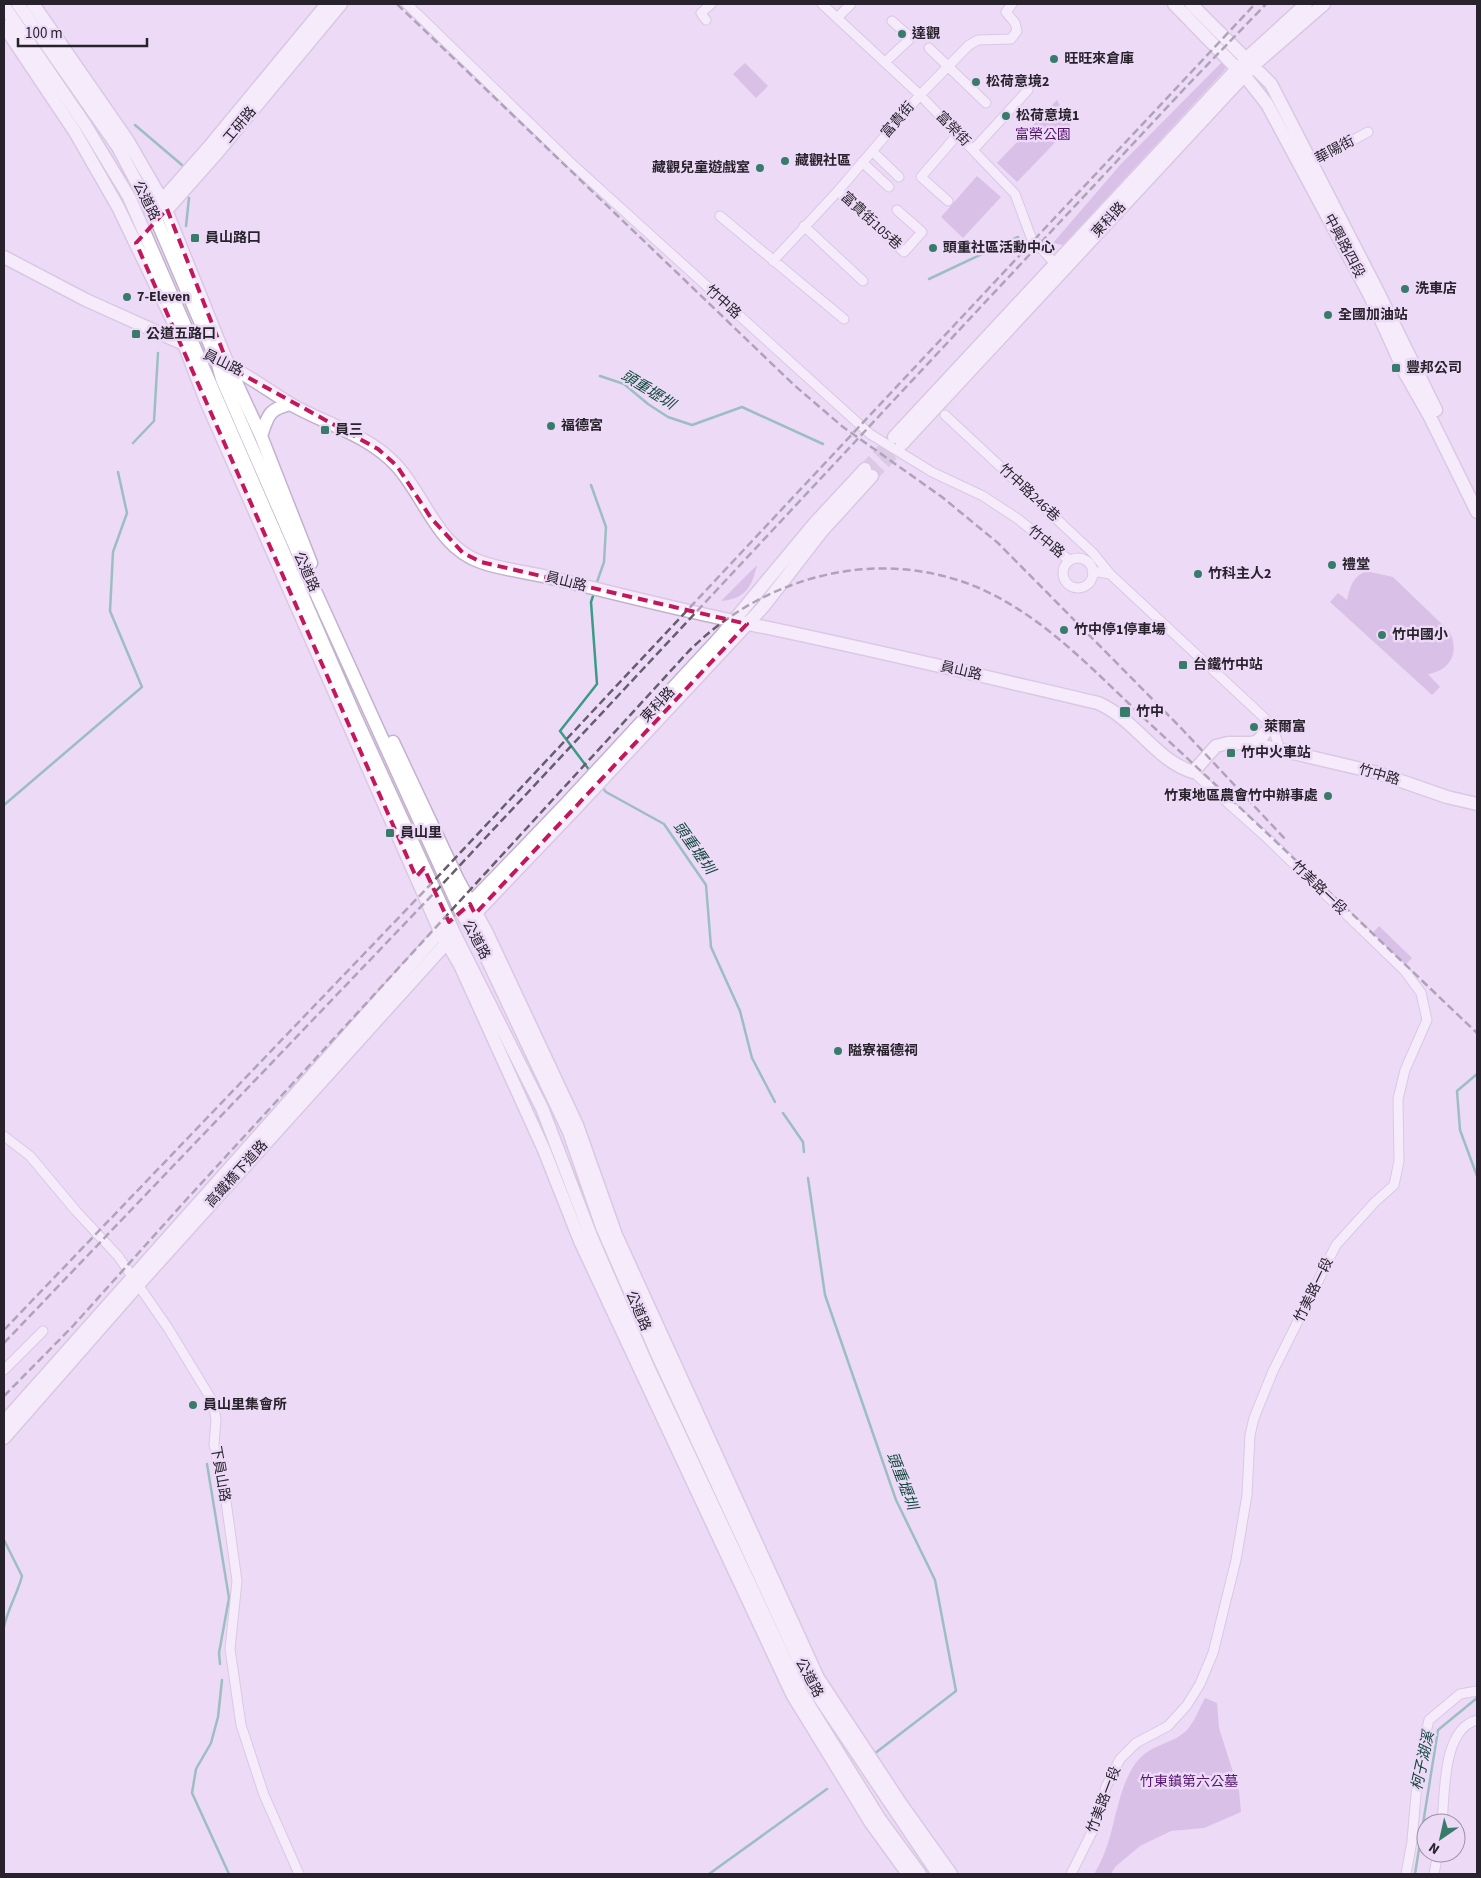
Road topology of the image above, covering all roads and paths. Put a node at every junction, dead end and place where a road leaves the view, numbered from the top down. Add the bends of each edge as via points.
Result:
1 (18, 4) edge
2 (33, 4) edge
3 (327, 4) edge
4 (341, 4) edge
5 (407, 4) edge
6 (711, 4) edge
7 (822, 4) edge
8 (851, 4) edge
9 (1012, 4) edge
10 (1174, 4) edge
11 (1191, 4) edge
12 (1306, 4) edge
13 (1324, 4) edge
14 (4, 6) edge
15 (837, 18) junction
16 (706, 20) dead end
17 (892, 21) dead end
18 (4, 26) edge
19 (929, 48) dead end
20 (1251, 61) junction
21 (885, 62) junction
22 (948, 68) junction
23 (1241, 72) junction
24 (1028, 90) dead end
25 (920, 95) junction
26 (986, 103) dead end
27 (70, 115) junction
28 (1368, 132) dead end
29 (958, 134) junction
30 (973, 150) junction
31 (872, 151) junction
32 (862, 162) junction
33 (1307, 165) junction
34 (899, 177) dead end
35 (889, 187) dead end
36 (838, 190) junction
37 (948, 201) dead end
38 (164, 205) junction
39 (897, 210) dead end
40 (154, 216) junction
41 (720, 216) dead end
42 (804, 226) junction
43 (144, 228) junction
44 (134, 238) junction
45 (4, 257) edge
46 (773, 260) junction
47 (1058, 267) junction
48 (863, 281) dead end
49 (844, 319) dead end
50 (184, 344) junction
51 (196, 350) junction
52 (217, 361) junction
53 (229, 366) junction
54 (291, 404) junction
55 (945, 415) dead end
56 (261, 436) junction
57 (898, 440) tunnel mouth
58 (1477, 493) edge
59 (1477, 512) edge
60 (305, 559) junction
61 (1070, 560) junction
62 (1092, 571) junction
63 (1110, 574) junction
64 (733, 622) junction
65 (747, 624) junction
66 (1272, 724) junction
67 (1251, 743) junction
68 (1280, 750) junction
69 (607, 767) junction
70 (1193, 772) junction
71 (1477, 804) edge
72 (420, 872) junction
73 (468, 913) junction
74 (444, 926) junction
75 (450, 939) junction
76 (4, 1136) edge
77 (135, 1282) junction
78 (43, 1331) dead end
79 (4, 1370) edge
80 (4, 1422) edge
81 (4, 1438) edge
82 (1477, 1691) edge
83 (1477, 1720) edge
84 (1443, 1813) edge
85 (299, 1874) edge
86 (908, 1874) edge
87 (920, 1874) edge
88 (938, 1874) edge
89 (950, 1874) edge
90 (1071, 1874) edge
91 (1406, 1874) edge

1 - 40 street, 公道路 via 118,147
2 - 38 street, 公道路 via 122,133
3 - 38 street, 工研路
4 - 38 street, 工研路
5 - 61 street, 竹中路 via 571,162 870,434 932,472 983,496
6 - 16 street via 701,13
7 - 15 street, 富榮街
8 - 15 street
9 - 22 street, 富貴街 via 1006,12 1017,31 1011,39 978,40
10 - 23 street, 中興路四段
11 - 20 street, 中興路四段
12 - 20 street, 東科路
13 - 20 street, 東科路
14 - 27 street, 公道路
15 - 21 street, 富榮街
17 - 21 street via 911,38
18 - 27 street, 公道路
19 - 22 street
20 - 23 street, 東科路
20 - 33 street, 中興路四段 via 1271,84
21 - 25 street, 富榮街
22 - 25 street, 富貴街
22 - 26 street
23 - 33 street, 中興路四段 via 1267,104
23 - 47 street, 東科路
24 - 30 street
25 - 29 street, 富榮街
25 - 31 street, 富貴街
27 - 43 street, 公道路 via 123,186
27 - 44 street, 公道路
28 - 33 street, 華陽街
29 - 30 street, 富榮街
29 - 37 street via 921,177
30 - 47 street, 富榮街 via 1015,194 1030,237
31 - 32 street, 富貴街
31 - 34 street
32 - 35 street
32 - 36 street, 富貴街
33 - 58 street, 中興路四段
33 - 59 street, 中興路四段 via 1405,373
36 - 39 street, 富貴街105巷 via 904,252 922,232
36 - 42 street, 富貴街
38 - 40 street, 工研路
38 - 53 street, 公道路
40 - 43 street, 工研路
40 - 52 street, 公道路
41 - 46 street
42 - 46 street, 富貴街
42 - 48 street
43 - 44 street, 工研路
43 - 51 street, 公道路
44 - 50 street, 公道路
45 - 50 street, 員山路 via 86,300
46 - 49 street
47 - 57 street, 東科路
50 - 51 street, 員山路
50 - 72 street, 公道路 via 210,410
51 - 52 street, 員山路
51 - 72 street, 公道路
52 - 53 street, 員山路
52 - 60 street, 公道路 via 222,379
53 - 54 street, 員山路
53 - 56 street, 公道路
54 - 56 street via 274,408
54 - 64 street, 員山路 via 378,449 397,466 449,540 480,562
55 - 63 street, 竹中路246巷 via 1093,553
56 - 60 street, 公道路
60 - 73 street, 公道路
61 - 62 street via 1084,559
61 - 62 street via 1063,572 1065,581 1072,587 1086,585
62 - 63 street
63 - 66 street
64 - 65 street, 員山路
64 - 65 street, 東科路 via 814,524 868,472
64 - 69 street, 東科路
65 - 69 street, 東科路
65 - 70 street, 員山路 via 1098,703 1123,717 1177,765
66 - 67 street via 1258,741
66 - 68 street
67 - 68 street, 竹中路
67 - 70 street, 竹中路 via 1216,746
68 - 71 street, 竹中路 via 1378,773
69 - 73 street, 東科路
70 - 90 street, 竹美路一段 via 1267,838 1405,971 1421,992 1427,1020 1405,1070 1398,1099 1399,1161 1394,1186 1336,1245 1273,1371 1254,1418 1247,1495 1236,1560 1213,1653 1187,1705 1168,1726 1136,1743 1120,1759 1106,1787 1093,1830
72 - 74 street, 公道路
73 - 74 street, 東科路
73 - 75 street, 高鐵橋下道路
73 - 88 street, 公道路 via 569,1132 602,1227 658,1356 809,1682
73 - 89 street, 公道路 via 487,933 577,1125 616,1235 818,1678
74 - 75 street, 公道路
74 - 77 street, 高鐵橋下道路
75 - 77 street, 高鐵橋下道路
75 - 86 street, 公道路 via 592,1267 792,1694 871,1823
75 - 87 street, 公道路 via 542,1108 591,1236 647,1365 800,1691 880,1818
76 - 77 street, 下員山路 via 30,1156 118,1256
77 - 80 street, 高鐵橋下道路
77 - 81 street, 高鐵橋下道路
77 - 85 street, 下員山路 via 168,1328 213,1402 216,1420 214,1444 237,1580 230,1649 243,1736 264,1795
78 - 79 street
82 - 91 street via 1460,1694 1429,1720 1419,1760
83 - 84 street via 1462,1728 1451,1746

